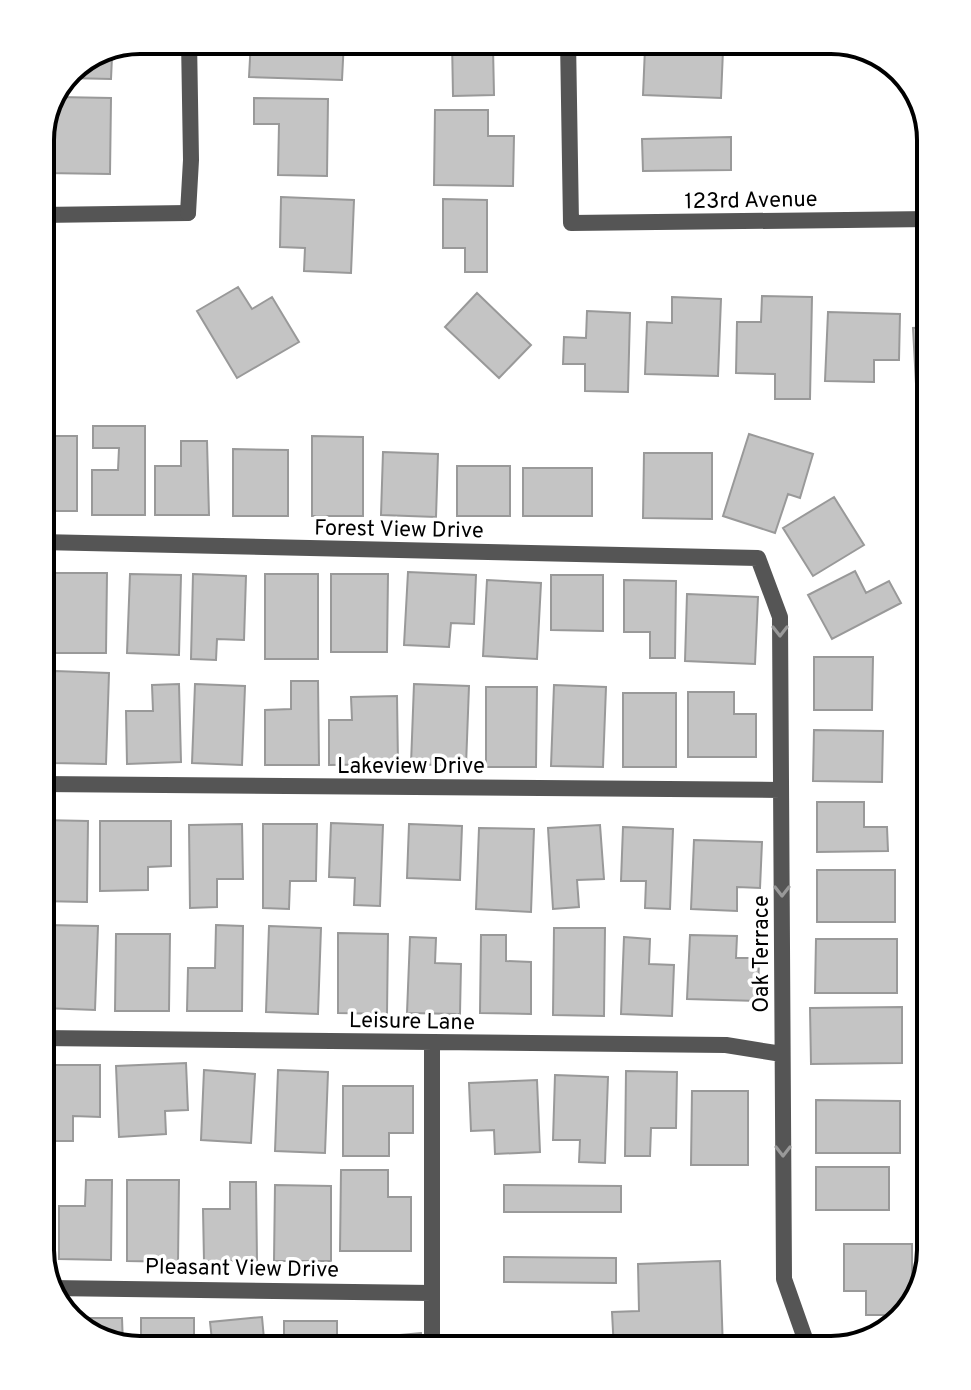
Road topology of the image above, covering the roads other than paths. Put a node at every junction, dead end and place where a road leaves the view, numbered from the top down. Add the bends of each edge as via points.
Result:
1 (189, 54) edge
2 (568, 54) edge
3 (54, 215) edge
4 (917, 219) edge
5 (54, 542) edge
6 (758, 558) joint
7 (54, 784) edge
8 (781, 790) junction
9 (54, 1038) edge
10 (432, 1042) junction
11 (782, 1054) junction
12 (64, 1288) edge
13 (432, 1293) junction
14 (432, 1336) edge
15 (804, 1336) edge

1 - 3 street via 188,213
2 - 4 street, 123rd Avenue via 571,223
5 - 6 street, Forest View Drive
6 -> 8 street, Oak Terrace via 780,617
7 - 8 street, Lakeview Drive
8 -> 11 street, Oak Terrace
9 - 10 street, Leisure Lane
10 - 11 street, Leisure Lane via 726,1045
10 - 13 street
11 -> 15 street, Oak Terrace via 784,1279
12 - 13 street, Pleasant View Drive
13 - 14 street

